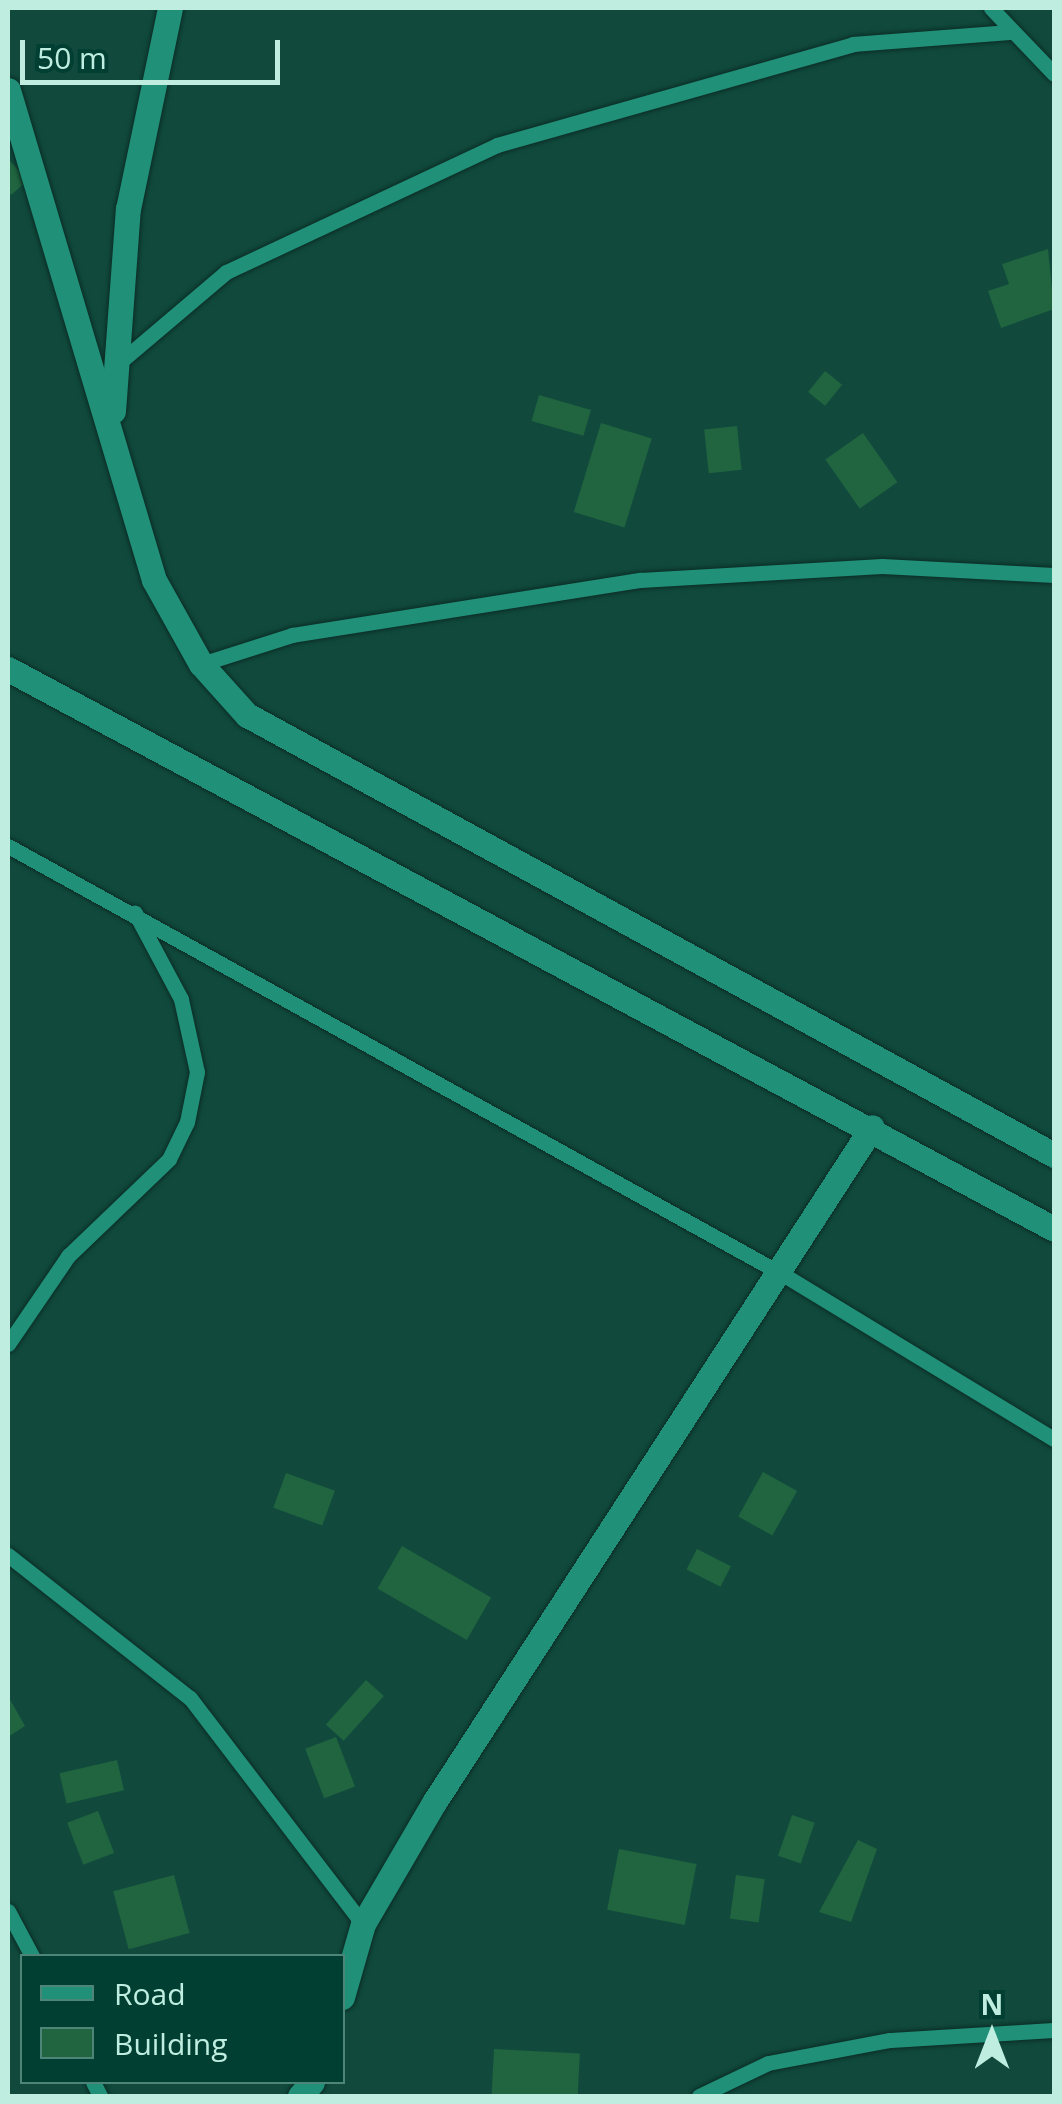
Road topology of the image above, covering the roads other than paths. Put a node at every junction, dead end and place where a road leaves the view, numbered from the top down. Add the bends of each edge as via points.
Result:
1 (170, 8) edge
2 (991, 8) edge
3 (1008, 32) junction
4 (1054, 74) edge
5 (8, 90) edge
6 (120, 362) junction
7 (112, 416) junction
8 (1054, 574) edge
9 (201, 664) junction
10 (8, 670) edge
11 (8, 846) edge
12 (134, 912) junction
13 (872, 1126) junction
14 (1054, 1155) edge
15 (1054, 1229) edge
16 (784, 1276) junction
17 (8, 1344) edge
18 (1054, 1439) edge
19 (8, 1555) edge
20 (8, 1911) edge
21 (362, 1924) junction
22 (31, 1954) edge
23 (345, 1986) edge
24 (1054, 2030) edge
25 (699, 2096) edge

1 - 6 street via 128,209
2 - 3 lane
3 - 4 lane
3 - 6 lane via 853,44 497,145 226,272
5 - 7 street via 70,308
6 - 7 street
7 - 9 street via 154,580
8 - 9 lane via 882,566 658,578 292,635
9 - 14 street via 247,715 318,760
10 - 13 street
11 - 12 lane
12 - 16 lane
12 - 17 lane via 181,999 197,1072 186,1122 169,1159 68,1256
13 - 15 street
13 - 16 street
16 - 18 lane
16 - 21 street via 543,1631
19 - 21 lane via 190,1698
20 - 22 lane
21 - 23 street
24 - 25 lane via 890,2040 786,2060

